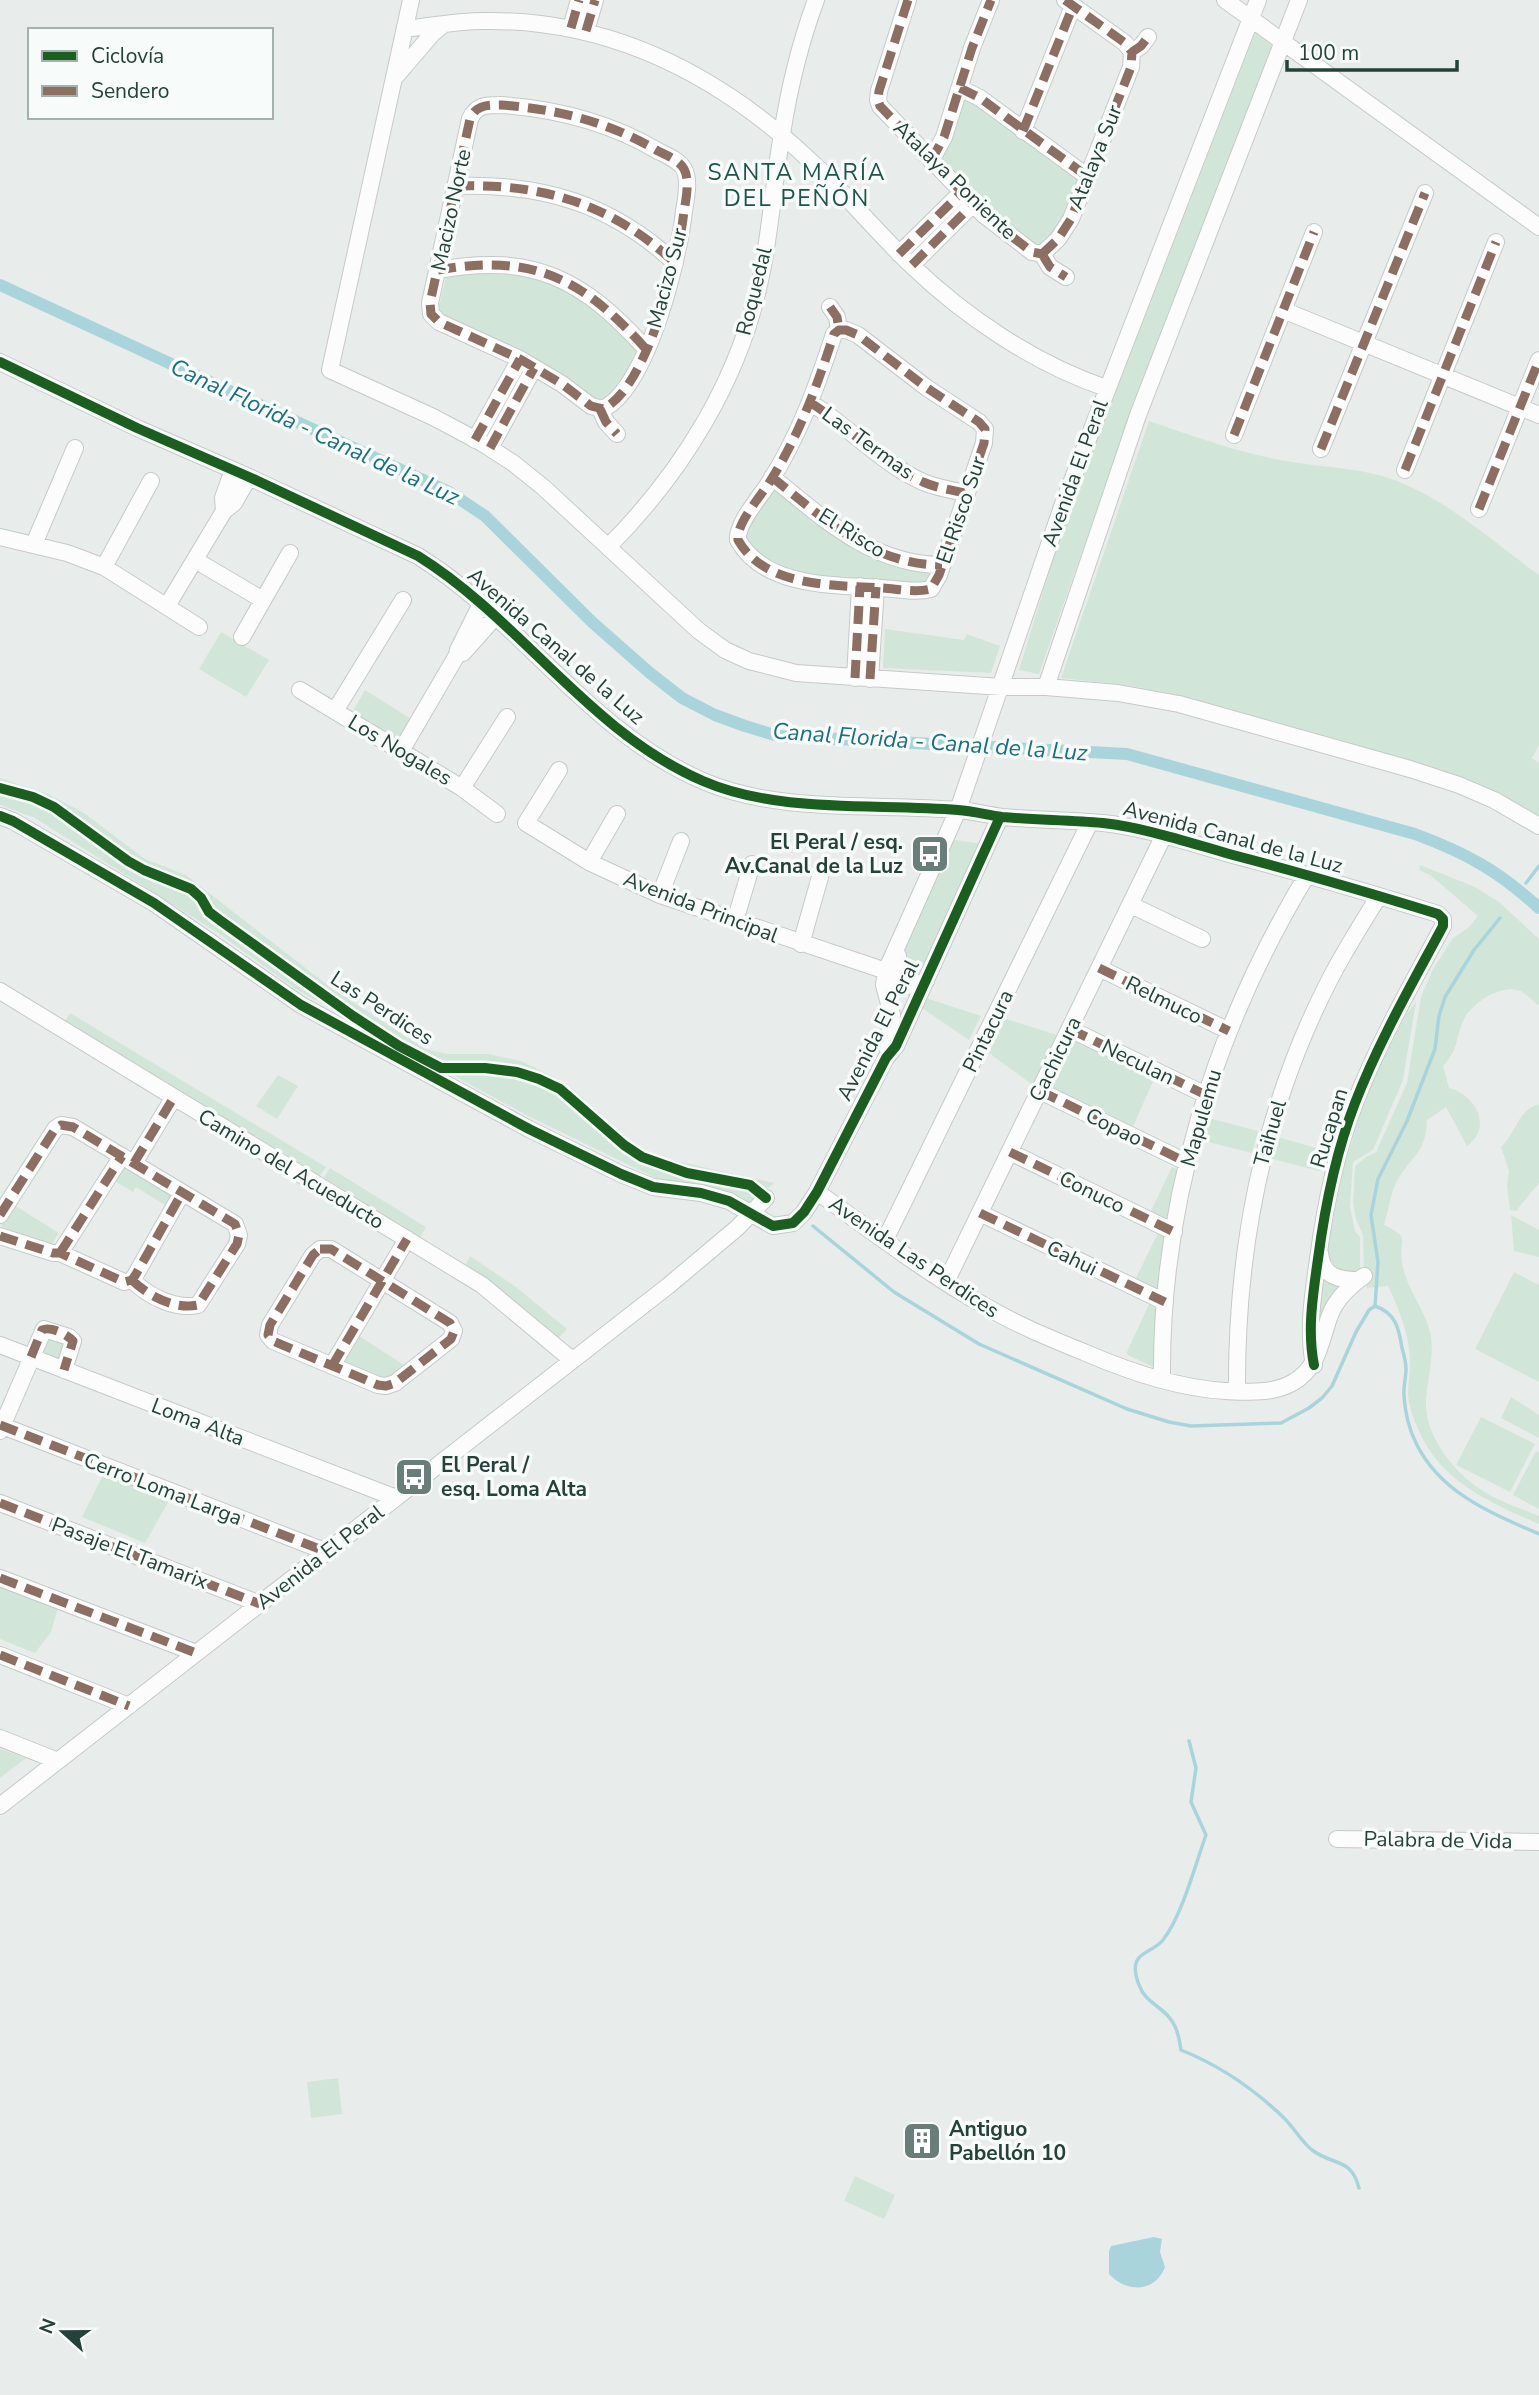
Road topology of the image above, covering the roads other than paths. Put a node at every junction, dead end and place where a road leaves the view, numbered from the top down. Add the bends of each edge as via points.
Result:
1 (411, 0) edge
2 (579, 0) edge
3 (595, 0) edge
4 (816, 0) edge
5 (908, 0) edge
6 (991, 0) edge
7 (1225, 0) edge
8 (1258, 0) edge
9 (1299, 0) edge
10 (1069, 3) edge
11 (1251, 19) junction
12 (443, 25) junction
13 (405, 29) junction
14 (579, 29) junction
15 (1148, 37) dead end
16 (1283, 41) junction
17 (1132, 52) junction
18 (394, 79) junction
19 (960, 88) junction
20 (476, 109) joint
21 (1023, 131) junction
22 (782, 135) junction
23 (931, 161) junction
24 (1088, 177) junction
25 (456, 186) junction
26 (1425, 193) dead end
27 (967, 198) junction
28 (1539, 227) edge
29 (1314, 232) dead end
30 (1496, 242) dead end
31 (900, 254) junction
32 (1042, 254) junction
33 (675, 263) junction
34 (912, 265) junction
35 (438, 271) junction
36 (1066, 277) dead end
37 (830, 307) dead end
38 (1283, 310) junction
39 (839, 330) junction
40 (1364, 344) junction
41 (646, 349) junction
42 (520, 359) junction
43 (1539, 360) edge
44 (0, 362) edge
45 (534, 368) junction
46 (1443, 376) junction
47 (1106, 388) junction
48 (811, 403) junction
49 (1520, 407) junction
50 (600, 409) junction
51 (1539, 415) edge
52 (617, 434) dead end
53 (1234, 435) dead end
54 (483, 444) junction
55 (75, 449) dead end
56 (1321, 449) dead end
57 (233, 470) junction
58 (1405, 470) dead end
59 (249, 477) junction
60 (772, 477) junction
61 (151, 481) dead end
62 (966, 493) junction
63 (1479, 509) dead end
64 (224, 511) junction
65 (0, 537) edge
66 (34, 544) junction
67 (608, 547) junction
68 (290, 553) dead end
69 (195, 560) junction
70 (942, 565) junction
71 (104, 567) junction
72 (868, 587) junction
73 (263, 600) junction
74 (403, 600) dead end
75 (481, 604) junction
76 (167, 606) junction
77 (495, 617) junction
78 (199, 626) dead end
79 (242, 637) dead end
80 (457, 655) junction
81 (862, 678) junction
82 (1002, 687) junction
83 (1046, 687) junction
84 (300, 690) dead end
85 (335, 711) junction
86 (507, 717) dead end
87 (401, 751) junction
88 (559, 770) dead end
89 (462, 788) junction
90 (961, 803) junction
91 (497, 814) dead end
92 (617, 814) dead end
93 (0, 816) edge
94 (1000, 817) junction
95 (1090, 822) junction
96 (1539, 826) edge
97 (1164, 835) junction
98 (681, 841) dead end
99 (589, 862) junction
100 (752, 864) dead end
101 (1307, 875) junction
102 (820, 877) dead end
103 (660, 895) junction
104 (1379, 896) junction
105 (1131, 905) junction
106 (1443, 919) joint
107 (735, 921) junction
108 (1202, 939) dead end
109 (801, 944) junction
110 (897, 947) junction
111 (1100, 968) junction
112 (886, 971) junction
113 (926, 981) junction
114 (0, 991) edge
115 (1070, 1029) junction
116 (1229, 1031) junction
117 (886, 1058) junction
118 (1040, 1091) junction
119 (1206, 1095) junction
120 (174, 1097) junction
121 (1010, 1152) junction
122 (128, 1160) junction
123 (1188, 1163) junction
124 (817, 1192) junction
125 (182, 1193) junction
126 (766, 1198) dead end
127 (980, 1213) junction
128 (0, 1215) edge
129 (756, 1218) junction
130 (1174, 1232) junction
131 (0, 1236) edge
132 (407, 1239) junction
133 (886, 1240) junction
134 (1320, 1246) junction
135 (60, 1253) junction
136 (132, 1280) junction
137 (382, 1282) junction
138 (946, 1282) junction
139 (1165, 1303) junction
140 (0, 1345) edge
141 (31, 1357) junction
142 (572, 1360) junction
143 (1314, 1365) junction
144 (332, 1366) junction
145 (64, 1370) junction
146 (1162, 1380) junction
147 (1237, 1391) junction
148 (1, 1428) edge
149 (396, 1498) junction
150 (0, 1503) edge
151 (327, 1552) junction
152 (0, 1578) edge
153 (260, 1604) junction
154 (196, 1653) junction
155 (0, 1656) edge
156 (130, 1706) junction
157 (0, 1738) edge
158 (58, 1761) junction
159 (0, 1807) edge
160 (1337, 1839) dead end
161 (1539, 1842) edge

1 - 13 street
2 - 14 street
3 - 14 street
4 - 22 street, Roquedal via 795,69
5 - 23 street, Atalaya Poniente via 878,103
6 - 19 street
7 - 11 street
8 - 11 street, Avenida El Peral
9 - 16 street, Avenida El Peral
10 - 17 street
10 - 21 street
11 - 16 street
11 - 47 street, Avenida El Peral
12 - 13 street
12 - 14 street via 508,21
12 - 18 street
13 - 18 street
14 - 22 street via 642,50 702,78
15 - 17 street
16 - 28 street
16 - 83 street, Avenida El Peral via 1138,415
17 - 24 street, Atalaya Sur via 1131,67
18 - 54 street via 330,370
19 - 21 street
19 - 23 street
20 - 25 street, Macizo Norte
20 - 33 street, Macizo Sur via 513,106 583,118 630,135 677,162 685,170 685,202
21 - 24 street
22 - 31 street
22 - 67 street, Roquedal via 762,274 731,367 681,461
23 - 27 street, Atalaya Poniente
24 - 32 street, Atalaya Sur via 1067,226
25 - 33 street via 507,186 571,199 639,233
25 - 35 street, Macizo Norte
26 - 40 street
27 - 31 street
27 - 32 street, Atalaya Poniente via 1032,252
27 - 34 street
29 - 38 street
30 - 46 street
31 - 34 street
32 - 36 street, Atalaya Poniente via 1049,267
33 - 41 street, Macizo Sur
34 - 47 street via 1011,341
35 - 41 street via 493,266 551,275 605,306
35 - 42 street, Macizo Norte via 431,314 439,322
37 - 39 street
38 - 40 street
38 - 53 street
39 - 48 street
39 - 62 street, El Risco Sur via 863,339 985,429
40 - 46 street
40 - 56 street
41 - 50 street, Macizo Sur via 618,398
42 - 45 street
42 - 54 street
43 - 49 street
44 - 57 street, Avenida Canal de la Luz
45 - 50 street
45 - 54 street
46 - 49 street
46 - 58 street
47 - 82 street, Avenida El Peral
48 - 60 street
48 - 62 street, Las Termas via 909,474
49 - 51 street
49 - 63 street
50 - 52 street
54 - 67 street via 533,478
55 - 66 street
57 - 59 street, Avenida Canal de la Luz
57 - 64 street via 223,498
59 - 64 street
59 - 75 street, Avenida Canal de la Luz via 418,556
60 - 70 street, El Risco via 870,549 901,561
60 - 72 street via 741,525 737,536 742,547 780,574
61 - 71 street
62 - 70 street, El Risco Sur
64 - 69 street
65 - 66 street
66 - 71 street
67 - 81 street via 699,631 731,653 782,671
68 - 73 street
69 - 73 street
69 - 76 street
70 - 72 street, El Risco Sur via 931,589
71 - 76 street
72 - 81 street
73 - 79 street
74 - 85 street
75 - 77 street, Avenida Canal de la Luz
75 - 80 street
76 - 78 street
77 - 80 street
77 - 90 street, Avenida Canal de la Luz via 616,729 705,782 766,799 890,808
80 - 87 street
81 - 82 street
82 - 83 street
82 - 90 street, Avenida El Peral
83 - 96 street via 1179,704 1262,726 1459,785
84 - 85 street, Los Nogales
85 - 87 street, Los Nogales
86 - 89 street
87 - 89 street, Los Nogales
88 - 99 street, Avenida Principal via 526,822
89 - 91 street, Los Nogales
90 - 94 street, Avenida Canal de la Luz
90 - 110 street, Avenida El Peral
92 - 99 street
93 - 129 street via 154,903 301,1004 529,1129 632,1179 729,1201
94 - 95 street, Avenida Canal de la Luz
94 - 113 street, Avenida El Peral
95 - 97 street, Avenida Canal de la Luz
95 - 133 street, Pintacura
97 - 101 street, Avenida Canal de la Luz
97 - 105 street, Cachicura
98 - 103 street
99 - 103 street, Avenida Principal
100 - 107 street
101 - 104 street, Avenida Canal de la Luz
101 - 116 street, Mapulemu via 1268,944
102 - 109 street
103 - 107 street, Avenida Principal
104 - 106 street, Avenida Canal de la Luz
104 - 147 street, Taihuel via 1315,1010 1268,1137 1243,1258
105 - 108 street
105 - 111 street, Cachicura
106 - 134 street, Rucapan via 1355,1104
107 - 109 street, Avenida Principal
109 - 112 street, Avenida Principal
110 - 112 street, Avenida El Peral
110 - 113 street, Avenida El Peral via 897,981 911,986
111 - 115 street, Cachicura
111 - 116 street, Relmuco
112 - 117 street, Avenida El Peral via 884,985 892,1015
113 - 117 street, Avenida El Peral
114 - 120 street, Camino del Acueducto
115 - 118 street, Cachicura
115 - 119 street, Neculan
116 - 119 street, Mapulemu
117 - 124 street, Avenida El Peral
118 - 121 street, Cachicura
118 - 123 street, Copao
119 - 123 street, Mapulemu
120 - 122 street
120 - 132 street, Camino del Acueducto
121 - 127 street, Cachicura
121 - 130 street, Conuco
122 - 125 street
122 - 128 street via 73,1127 61,1125
122 - 135 street
123 - 130 street, Mapulemu
124 - 129 street, Avenida El Peral via 793,1223 780,1227
124 - 133 street, Avenida Las Perdices
125 - 136 street
125 - 136 street via 235,1224 237,1244 198,1305 160,1300
126 - 129 street, Avenida El Peral
127 - 138 street, Cachicura
127 - 139 street, Cahui
129 - 142 street, Avenida El Peral
130 - 139 street, Mapulemu
131 - 135 street
132 - 137 street
132 - 142 street, Camino del Acueducto via 482,1285
133 - 138 street, Avenida Las Perdices
134 - 143 street, Rucapan via 1310,1337
134 - 143 street via 1326,1272 1337,1279 1361,1278 1333,1308
135 - 136 street via 124,1282
137 - 144 street
137 - 144 street via 450,1323 451,1339 386,1386
137 - 144 street via 331,1250 320,1249 270,1325 268,1335 273,1341
138 - 146 street, Avenida Las Perdices via 1041,1334
139 - 146 street, Mapulemu
140 - 141 street, Loma Alta
141 - 145 street, Loma Alta
141 - 145 street via 42,1330 69,1336 74,1341
141 - 148 street
142 - 149 street, Avenida El Peral
143 - 147 street, Avenida Las Perdices via 1286,1386
145 - 149 street, Loma Alta
146 - 147 street, Avenida Las Perdices
148 - 151 street, Cerro Loma Larga
149 - 151 street, Avenida El Peral
150 - 153 street, Pasaje El Tamarix
151 - 153 street, Avenida El Peral
152 - 154 street
153 - 154 street, Avenida El Peral
154 - 156 street, Avenida El Peral
155 - 156 street
156 - 158 street, Avenida El Peral
157 - 158 street
158 - 159 street, Avenida El Peral
160 - 161 street, Palabra de Vida

